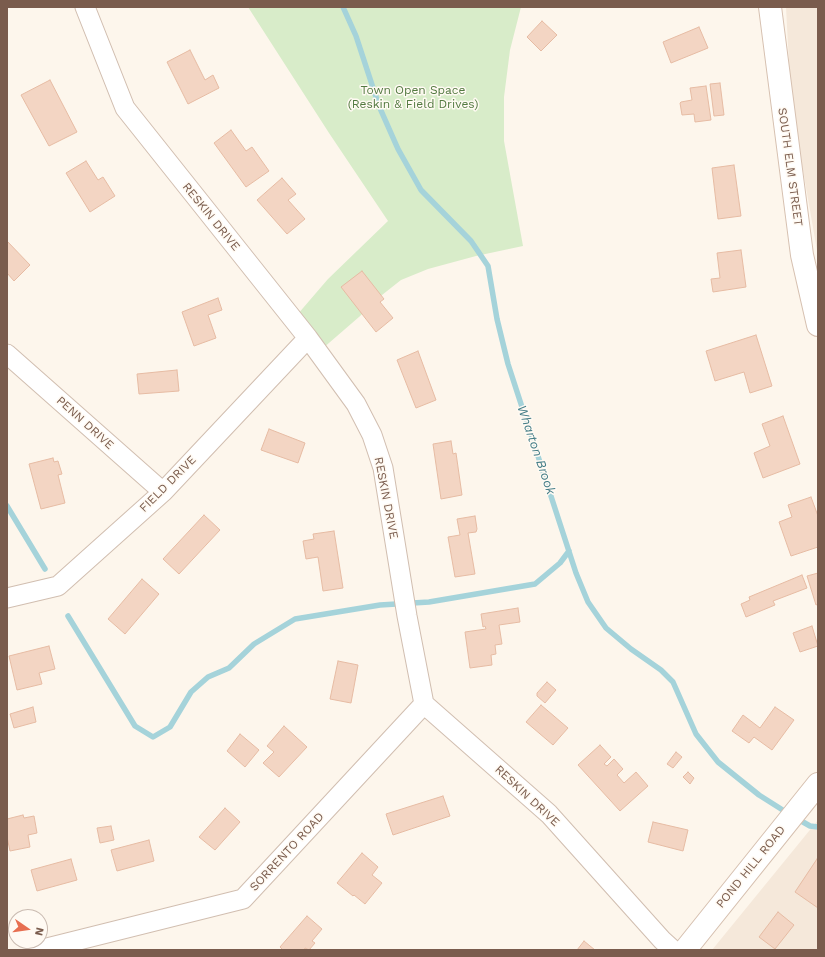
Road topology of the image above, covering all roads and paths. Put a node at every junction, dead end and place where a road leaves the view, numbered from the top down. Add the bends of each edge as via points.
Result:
1 (85, 7) edge
2 (770, 7) edge
3 (818, 325) edge
4 (308, 338) junction
5 (7, 354) edge
6 (163, 492) junction
7 (7, 598) edge
8 (424, 704) junction
9 (814, 789) edge
10 (39, 950) edge
11 (672, 950) edge
12 (685, 950) edge

1 - 4 street, RESKIN DRIVE via 124,108
2 - 3 main road, SOUTH ELM STREET via 802,255
4 - 6 street, FIELD DRIVE
4 - 8 street, RESKIN DRIVE via 356,404 372,435 383,468
5 - 6 street, PENN DRIVE
6 - 7 street, FIELD DRIVE via 58,586
8 - 10 street, SORRENTO ROAD via 243,899
8 - 11 street, RESKIN DRIVE via 549,814
9 - 12 main road, POND HILL ROAD

